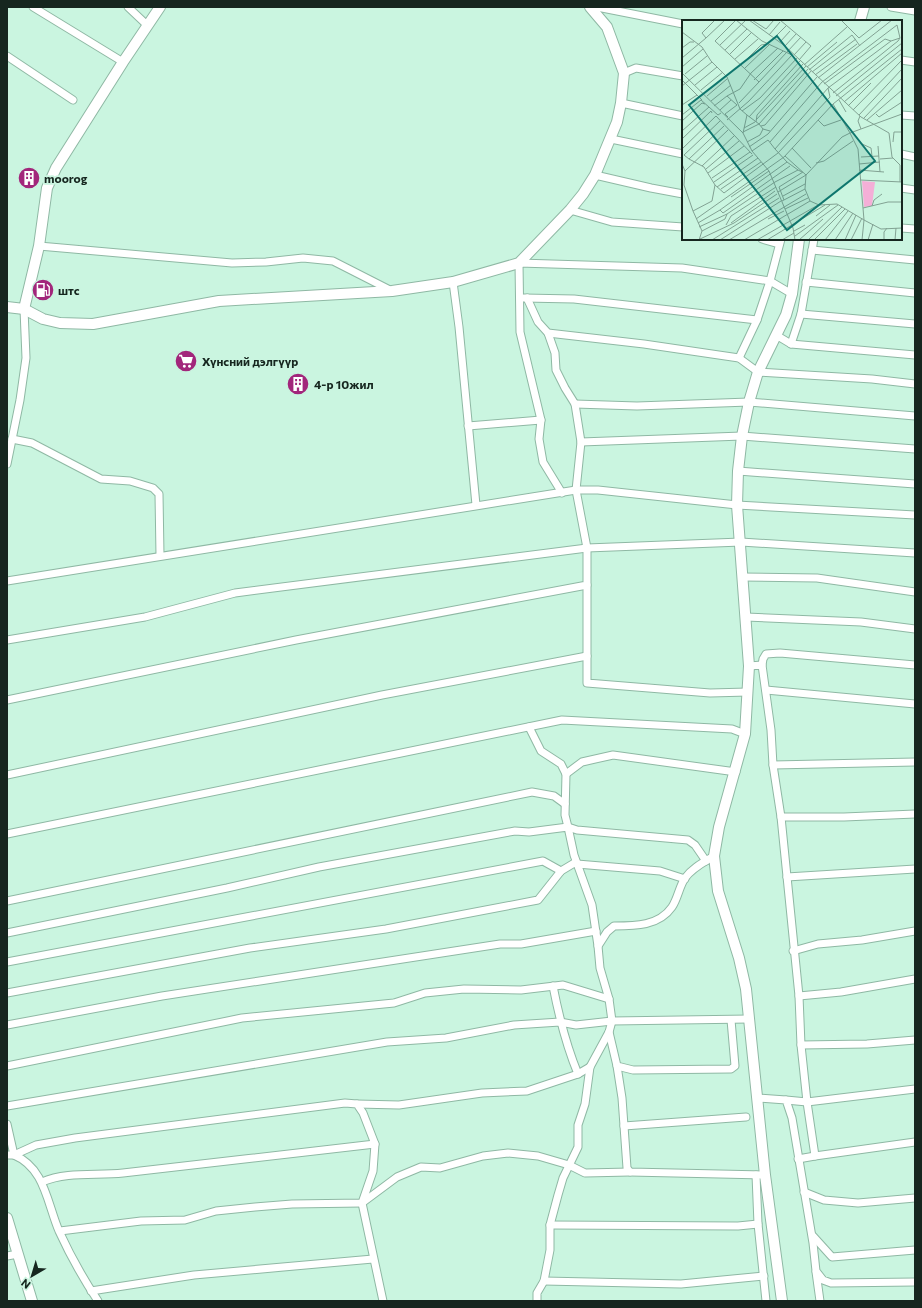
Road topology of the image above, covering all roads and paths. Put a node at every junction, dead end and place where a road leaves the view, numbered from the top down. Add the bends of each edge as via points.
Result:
1 (34, 7) edge
2 (128, 7) edge
3 (160, 7) edge
4 (590, 7) edge
5 (597, 7) edge
6 (864, 7) edge
7 (890, 7) edge
8 (915, 11) edge
9 (860, 20) edge
10 (682, 24) edge
11 (147, 25) junction
12 (7, 56) edge
13 (902, 60) edge
14 (123, 62) junction
15 (915, 62) edge
16 (624, 73) junction
17 (682, 76) edge
18 (73, 100) dead end
19 (621, 103) junction
20 (902, 115) edge
21 (682, 116) edge
22 (915, 116) edge
23 (611, 139) junction
24 (682, 154) edge
25 (902, 154) edge
26 (915, 157) edge
27 (595, 174) junction
28 (902, 188) edge
29 (915, 190) edge
30 (682, 194) edge
31 (570, 210) junction
32 (682, 227) edge
33 (902, 228) edge
34 (915, 229) edge
35 (768, 240) edge
36 (799, 240) edge
37 (814, 240) edge
38 (780, 242) edge
39 (39, 246) junction
40 (812, 250) junction
41 (915, 260) edge
42 (519, 263) junction
43 (453, 282) junction
44 (770, 282) junction
45 (806, 282) junction
46 (392, 291) junction
47 (915, 293) edge
48 (792, 294) junction
49 (523, 298) junction
50 (7, 307) edge
51 (24, 309) junction
52 (801, 314) junction
53 (757, 320) junction
54 (915, 324) edge
55 (548, 333) junction
56 (776, 334) junction
57 (791, 344) junction
58 (915, 355) edge
59 (739, 358) junction
60 (758, 372) junction
61 (915, 384) edge
62 (748, 402) junction
63 (575, 404) junction
64 (915, 416) edge
65 (541, 420) junction
66 (468, 426) junction
67 (742, 436) junction
68 (12, 439) junction
69 (581, 442) junction
70 (915, 449) edge
71 (7, 464) edge
72 (738, 471) junction
73 (915, 484) edge
74 (576, 490) junction
75 (562, 493) junction
76 (476, 505) junction
77 (737, 505) junction
78 (915, 515) edge
79 (741, 542) junction
80 (587, 548) junction
81 (915, 553) edge
82 (160, 555) junction
83 (742, 577) junction
84 (7, 582) edge
85 (587, 585) junction
86 (915, 592) edge
87 (746, 617) junction
88 (915, 629) edge
89 (7, 640) edge
90 (587, 656) junction
91 (762, 664) junction
92 (915, 665) edge
93 (749, 666) junction
94 (766, 690) junction
95 (748, 692) junction
96 (7, 700) edge
97 (915, 704) edge
98 (529, 727) junction
99 (745, 734) junction
100 (915, 762) edge
101 (773, 765) junction
102 (736, 772) junction
103 (566, 774) junction
104 (7, 775) edge
105 (565, 804) junction
106 (915, 814) edge
107 (781, 817) junction
108 (568, 827) junction
109 (7, 834) edge
110 (710, 858) junction
111 (576, 864) junction
112 (915, 869) edge
113 (561, 871) junction
114 (787, 877) junction
115 (685, 879) junction
116 (7, 901) edge
117 (596, 931) junction
118 (915, 931) edge
119 (7, 933) edge
120 (598, 946) junction
121 (794, 951) junction
122 (7, 962) edge
123 (915, 979) edge
124 (553, 986) junction
125 (7, 993) edge
126 (799, 996) junction
127 (609, 999) junction
128 (749, 1019) junction
129 (731, 1020) junction
130 (612, 1021) junction
131 (560, 1022) junction
132 (7, 1025) edge
133 (609, 1032) junction
134 (915, 1040) edge
135 (801, 1046) junction
136 (7, 1066) edge
137 (617, 1066) junction
138 (590, 1067) junction
139 (578, 1074) junction
140 (915, 1089) edge
141 (757, 1098) junction
142 (786, 1100) junction
143 (807, 1102) junction
144 (357, 1104) junction
145 (7, 1106) edge
146 (746, 1117) dead end
147 (7, 1124) edge
148 (624, 1126) junction
149 (915, 1142) edge
150 (375, 1144) junction
151 (10, 1155) edge
152 (815, 1156) junction
153 (798, 1159) junction
154 (569, 1165) junction
155 (630, 1172) junction
156 (761, 1175) junction
157 (42, 1182) junction
158 (804, 1192) junction
159 (915, 1198) edge
160 (362, 1203) junction
161 (7, 1218) edge
162 (758, 1224) junction
163 (550, 1225) junction
164 (60, 1232) junction
165 (811, 1234) junction
166 (915, 1250) edge
167 (18, 1254) junction
168 (7, 1256) edge
169 (373, 1259) junction
170 (816, 1271) junction
171 (764, 1276) junction
172 (544, 1281) junction
173 (915, 1282) edge
174 (91, 1290) junction
175 (32, 1301) edge
176 (98, 1301) edge
177 (383, 1301) edge
178 (537, 1301) edge
179 (766, 1301) edge
180 (782, 1301) edge
181 (820, 1301) edge

1 - 14 street
2 - 11 street
3 - 11 street
4 - 16 street via 607,27
5 - 10 street
6 - 9 street
7 - 8 street
11 - 14 street
12 - 18 street
13 - 15 street
14 - 39 street via 56,168 47,188
16 - 17 street via 636,68
16 - 19 street
19 - 21 street
19 - 23 street
20 - 22 street
23 - 24 street
23 - 27 street
25 - 26 street
27 - 30 street
27 - 31 street
28 - 29 street
31 - 32 street via 612,222
31 - 42 street
33 - 34 street
35 - 38 street
36 - 48 street
37 - 40 street
38 - 44 street
39 - 46 street via 232,263 303,258 333,261
39 - 51 street
40 - 41 street
40 - 45 street
42 - 43 street
42 - 44 street via 682,268
42 - 49 street
43 - 46 street
43 - 66 street
44 - 48 street
44 - 53 street
45 - 47 street
45 - 52 street
46 - 51 street via 219,301 93,324 60,323 43,319
48 - 56 street via 786,315
49 - 53 street via 574,298
49 - 55 street
49 - 65 street via 520,332
50 - 51 street
51 - 68 street via 26,358
52 - 54 street
52 - 57 street
53 - 59 street
55 - 59 street
55 - 63 street via 555,353 556,370
56 - 57 street
56 - 60 street
57 - 58 street
59 - 60 street
60 - 61 street
60 - 62 street
62 - 63 street via 637,406
62 - 64 street
62 - 67 street
63 - 69 street
65 - 66 street
65 - 75 street via 539,438 543,462
66 - 76 street
67 - 69 street
67 - 70 street
67 - 72 street
68 - 71 street
68 - 82 street via 32,443 100,479 130,481 153,488 159,494
69 - 74 street
72 - 73 street
72 - 77 street
74 - 75 street
74 - 77 street via 598,490
74 - 80 street
75 - 76 street
76 - 82 street
77 - 78 street
77 - 79 street
79 - 80 street
79 - 81 street
79 - 83 street
80 - 85 street
80 - 89 street via 235,592 145,617
82 - 84 street
83 - 86 street via 817,578
83 - 87 street
85 - 90 street
85 - 96 street via 303,638
87 - 88 street via 861,622
87 - 93 street
90 - 95 street via 587,683 710,693
90 - 104 street via 382,695
91 - 92 street via 766,654 780,653
91 - 93 street
91 - 94 street
93 - 95 street
94 - 97 street
94 - 101 street
95 - 99 street
98 - 99 street via 562,720 732,729
98 - 103 street via 541,751 561,764
98 - 109 street
99 - 102 street
100 - 101 street
101 - 107 street
102 - 103 street via 613,756 582,762
102 - 110 street
103 - 105 street
105 - 108 street
105 - 116 street via 554,796 532,792
106 - 107 street
107 - 114 street
108 - 110 street via 577,830 688,840
108 - 111 street
108 - 119 street via 529,832 515,831 320,866 228,888
110 - 115 street via 697,866
110 - 128 street via 739,958
111 - 113 street
111 - 115 street via 660,871
111 - 117 street via 592,905
112 - 114 street
113 - 122 street via 544,860
113 - 125 street via 538,900 386,929 250,948
114 - 121 street
115 - 120 street via 672,907 658,921 634,926 614,926
117 - 120 street
117 - 132 street via 162,996
118 - 121 street via 818,944
120 - 127 street via 600,968
121 - 126 street
123 - 126 street via 841,992
124 - 127 street via 563,986
124 - 131 street
124 - 136 street via 521,990 425,993 394,1003 242,1018
126 - 135 street
127 - 130 street
128 - 129 street
128 - 141 street
129 - 130 street
129 - 137 street via 736,1057 735,1066 731,1069 633,1070
130 - 131 street via 576,1025
130 - 133 street
131 - 139 street
131 - 145 street via 514,1025 446,1038 387,1042
133 - 137 street
133 - 138 street
134 - 135 street
135 - 143 street
137 - 148 street
138 - 139 street
138 - 154 street via 585,1104 578,1125 578,1147
139 - 144 street via 527,1090 482,1093 399,1105
140 - 143 street
141 - 142 street
141 - 156 street
142 - 143 street
142 - 153 street via 792,1118
143 - 152 street
144 - 150 street
144 - 151 street via 345,1103 75,1138 36,1145
146 - 148 street
147 - 151 street
148 - 155 street via 627,1168
149 - 152 street
150 - 157 street via 117,1174 72,1175
150 - 160 street via 373,1171
151 - 157 street via 30,1164
152 - 153 street
153 - 158 street
154 - 155 street via 585,1173
154 - 160 street via 538,1156 508,1153 483,1156 440,1168 422,1167 396,1177
154 - 163 street
155 - 156 street
156 - 162 street
156 - 180 street
157 - 164 street
158 - 159 street via 824,1200 858,1203
158 - 165 street
160 - 164 street via 255,1207 216,1211 185,1220 141,1221
160 - 169 street
161 - 167 street
162 - 163 street
162 - 171 street
163 - 172 street via 550,1250
164 - 174 street
165 - 166 street via 832,1257
165 - 170 street
167 - 168 street
167 - 175 street
169 - 174 street via 194,1275
169 - 177 street
170 - 173 street via 823,1280 831,1283
170 - 181 street
171 - 172 street via 681,1284
171 - 179 street
172 - 178 street via 537,1293
174 - 176 street

